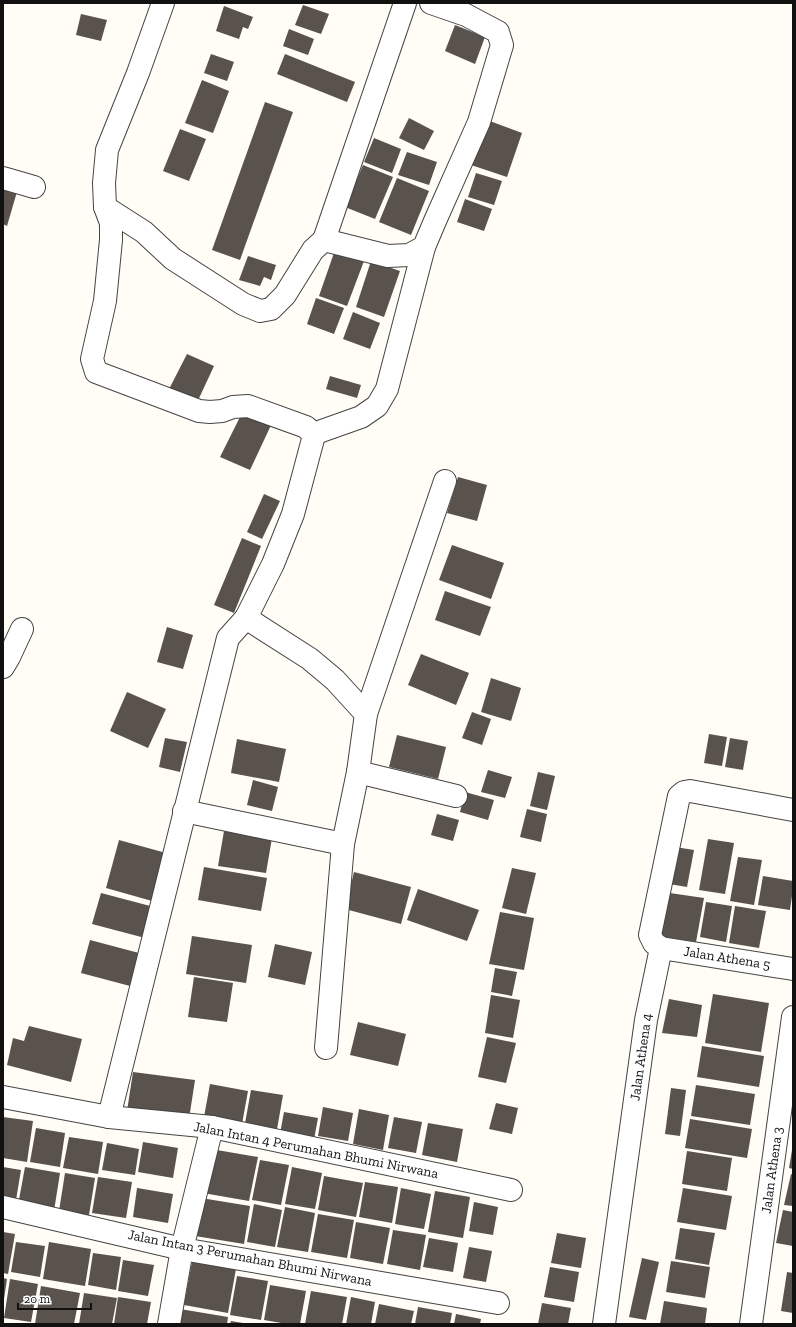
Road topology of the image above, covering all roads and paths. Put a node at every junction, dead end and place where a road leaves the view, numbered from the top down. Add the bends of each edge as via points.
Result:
1 (163, 3) edge
2 (405, 3) edge
3 (431, 3) edge
4 (3, 178) edge
5 (34, 187) dead end
6 (105, 207) junction
7 (324, 240) junction
8 (424, 247) junction
9 (313, 434) junction
10 (445, 481) dead end
11 (246, 618) junction
12 (22, 629) dead end
13 (3, 667) edge
14 (366, 714) junction
15 (358, 772) junction
16 (456, 796) dead end
17 (793, 810) edge
18 (184, 811) junction
19 (343, 844) junction
20 (661, 948) junction
21 (793, 969) edge
22 (793, 1017) edge
23 (326, 1048) dead end
24 (3, 1097) edge
25 (109, 1117) junction
26 (212, 1127) junction
27 (511, 1190) dead end
28 (3, 1207) edge
29 (182, 1249) junction
30 (498, 1303) dead end
31 (170, 1324) edge
32 (604, 1324) edge
33 (751, 1324) edge

1 - 6 street via 107,150
2 - 7 street
3 - 8 street via 466,15 498,32 502,45 479,122
4 - 5 street
6 - 7 street via 144,232 173,259 243,304 260,311 271,309 286,295 314,250
6 - 9 street via 111,223 112,240 105,301 92,359 96,372 199,411 222,411 248,406 306,427
7 - 8 street via 388,256 408,255
8 - 9 street via 387,390 377,406 361,417
9 - 11 street via 293,514 273,564
10 - 14 street
11 - 14 street via 310,659 335,680
11 - 18 street via 228,638
12 - 13 street
14 - 15 street
15 - 16 street
15 - 19 street
17 - 20 street via 690,791 679,796 650,935 654,943
18 - 19 street
18 - 25 street
19 - 23 street
20 - 21 street, Jalan Athena 5
20 - 32 street, Jalan Athena 4 via 646,1020
22 - 33 street, Jalan Athena 3
24 - 25 street, Jalan Intan 4 Perumahan Bhumi Nirwana
25 - 26 street, Jalan Intan 4 Perumahan Bhumi Nirwana
26 - 27 street, Jalan Intan 4 Perumahan Bhumi Nirwana
26 - 29 street
28 - 29 street, Jalan Intan 3 Perumahan Bhumi Nirwana
29 - 30 street, Jalan Intan 3 Perumahan Bhumi Nirwana
29 - 31 street

